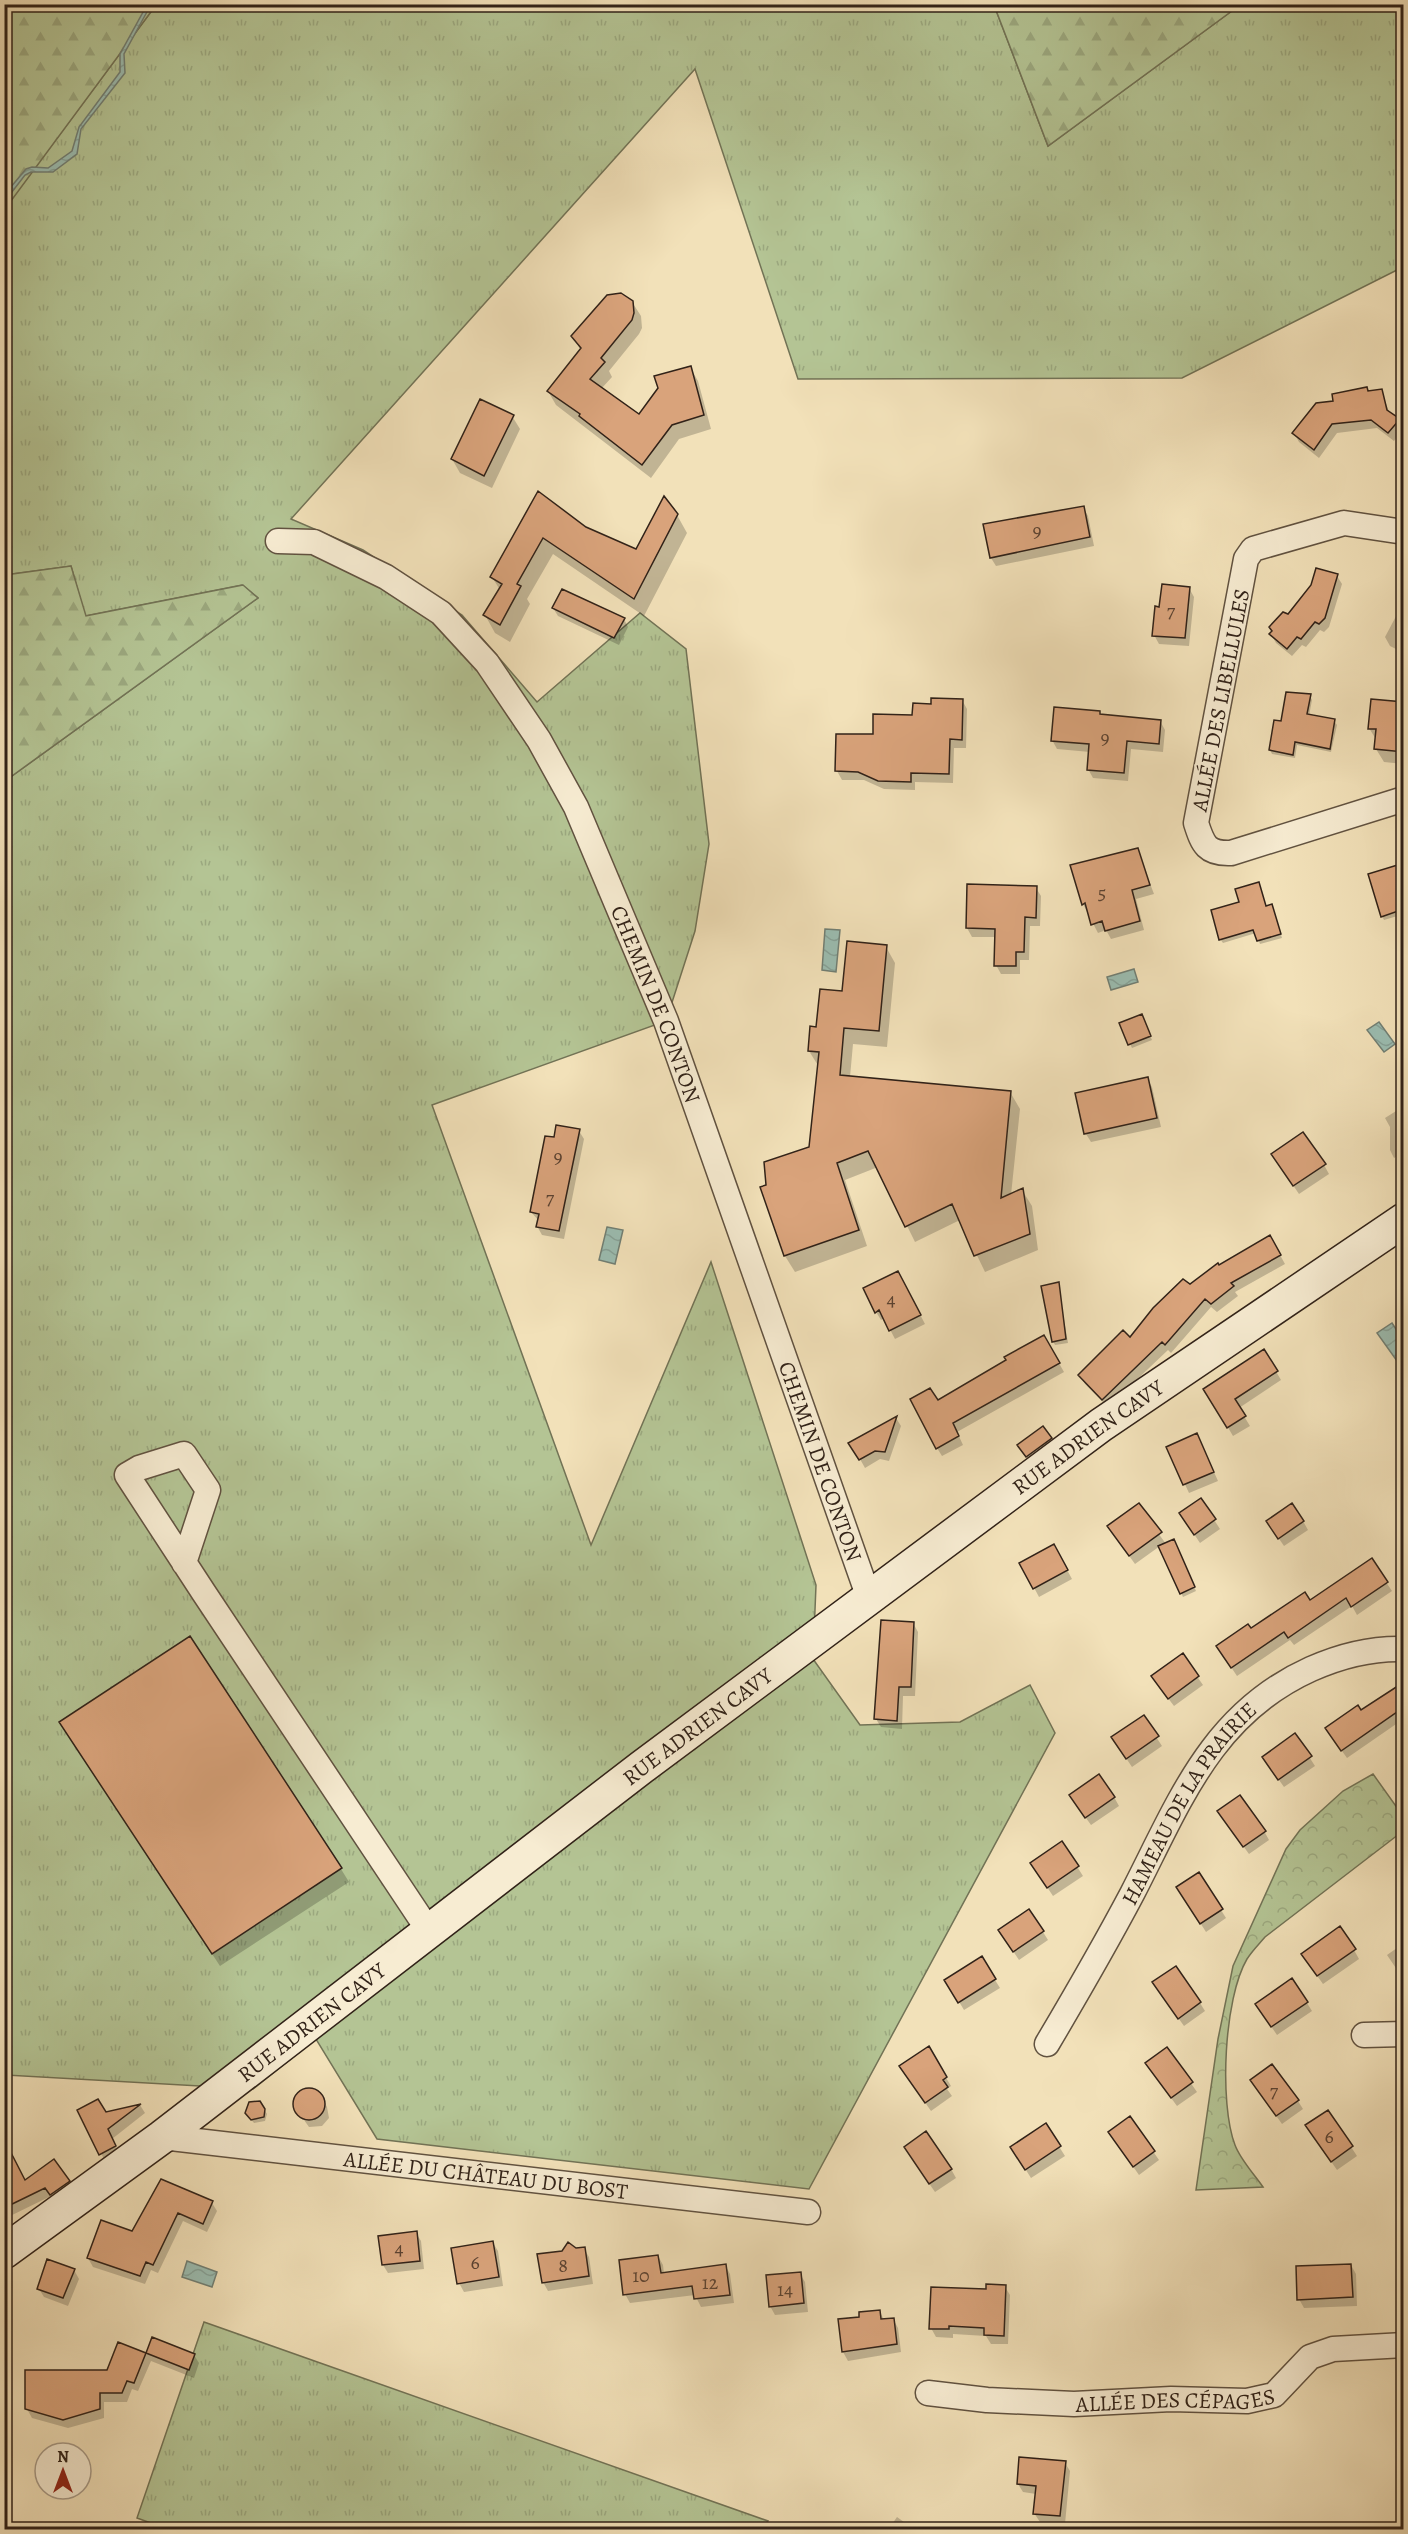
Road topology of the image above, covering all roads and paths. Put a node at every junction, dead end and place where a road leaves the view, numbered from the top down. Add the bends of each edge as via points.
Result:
1 (1404, 532) edge
2 (278, 541) dead end
3 (1404, 799) edge
4 (1404, 1220) edge
5 (184, 1563) dead end
6 (869, 1598) junction
7 (1404, 1649) edge
8 (429, 1931) junction
9 (1404, 2034) edge
10 (1364, 2036) dead end
11 (1047, 2044) dead end
12 (162, 2137) junction
13 (808, 2212) dead end
14 (4, 2252) edge
15 (1404, 2345) edge
16 (928, 2393) dead end

1 - 3 street, ALLÉE DES LIBELLULES via 1344,523 1253,549 1246,559 1196,824 1202,842 1216,853 1231,853
2 - 6 street, CHEMIN DE CONTON via 314,542 386,577 441,613 487,663 539,740 576,807 666,1021
4 - 6 main road, RUE ADRIEN CAVY via 1101,1425
5 - 8 street
6 - 8 main road, RUE ADRIEN CAVY
7 - 11 street, HAMEAU DE LA PRAIRIE via 1355,1654 1285,1681 1225,1731 1197,1769 1103,1948
8 - 12 main road, RUE ADRIEN CAVY
9 - 10 street
12 - 13 street, ALLÉE DU CHÂTEAU DU BOST
12 - 14 main road, RUE ADRIEN CAVY
15 - 16 street, ALLÉE DES CÉPAGES via 1333,2349 1310,2357 1274,2395 1247,2401 1074,2404

